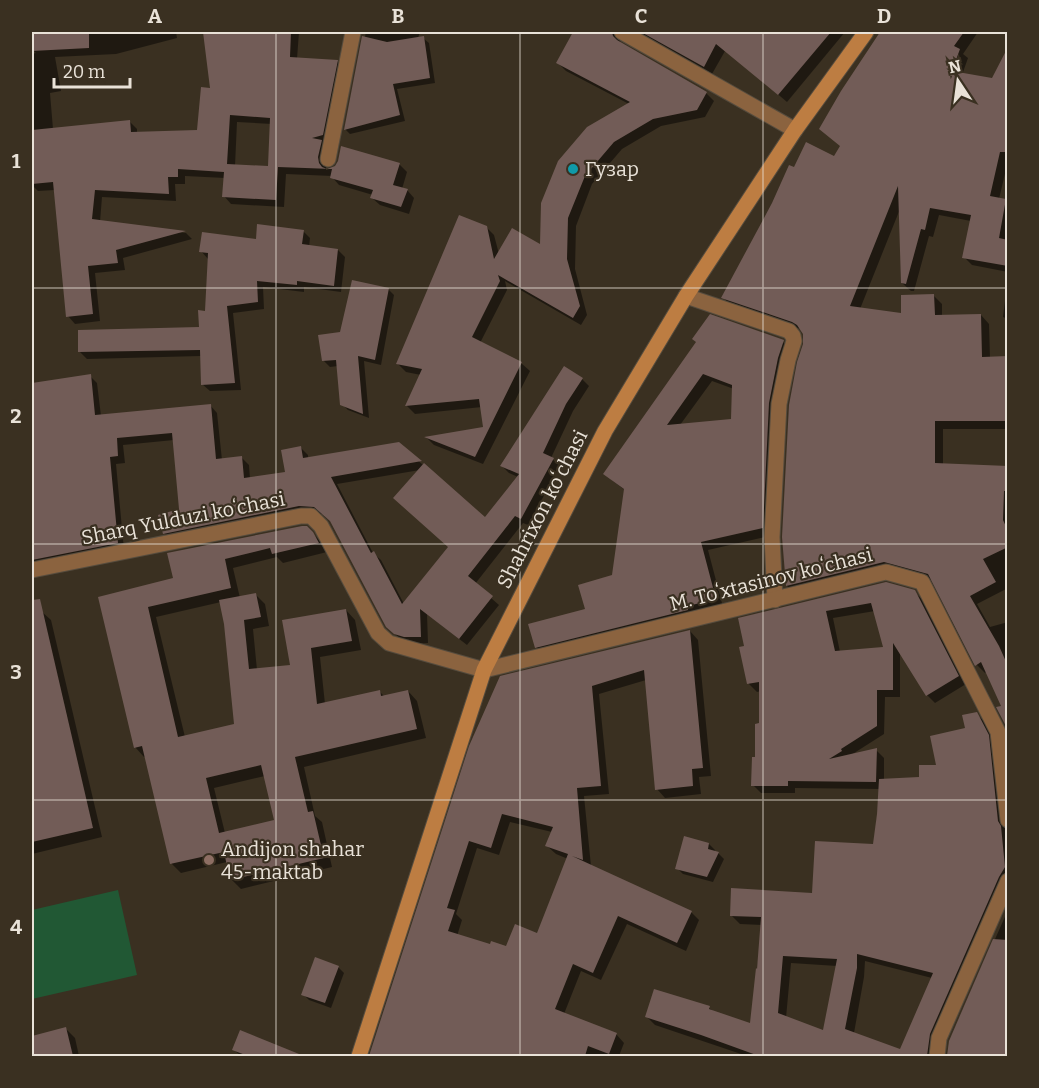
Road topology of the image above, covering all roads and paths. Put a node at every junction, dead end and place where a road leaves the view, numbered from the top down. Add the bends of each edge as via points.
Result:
1 (353, 32) edge
2 (622, 32) edge
3 (866, 32) edge
4 (795, 130) junction
5 (328, 159) dead end
6 (686, 297) junction
7 (32, 570) edge
8 (775, 600) junction
9 (484, 670) junction
10 (1008, 820) edge
11 (1008, 881) edge
12 (359, 1056) edge
13 (937, 1056) edge

1 - 5 street
2 - 4 street
3 - 4 street, Shahrixon koʻchasi
4 - 6 street, Shahrixon koʻchasi
6 - 8 street via 789,331 793,336 779,404 772,537
6 - 9 street, Shahrixon koʻchasi via 605,430
7 - 9 street, Sharq Yulduzi koʻchasi via 311,516 321,526 378,633 389,643
8 - 9 street, M. Toʻxtasinov koʻchasi
8 - 10 street, M. Toʻxtasinov koʻchasi via 886,572 922,582 998,732
9 - 12 street, Shahrixon koʻchasi
11 - 13 street via 939,1038

